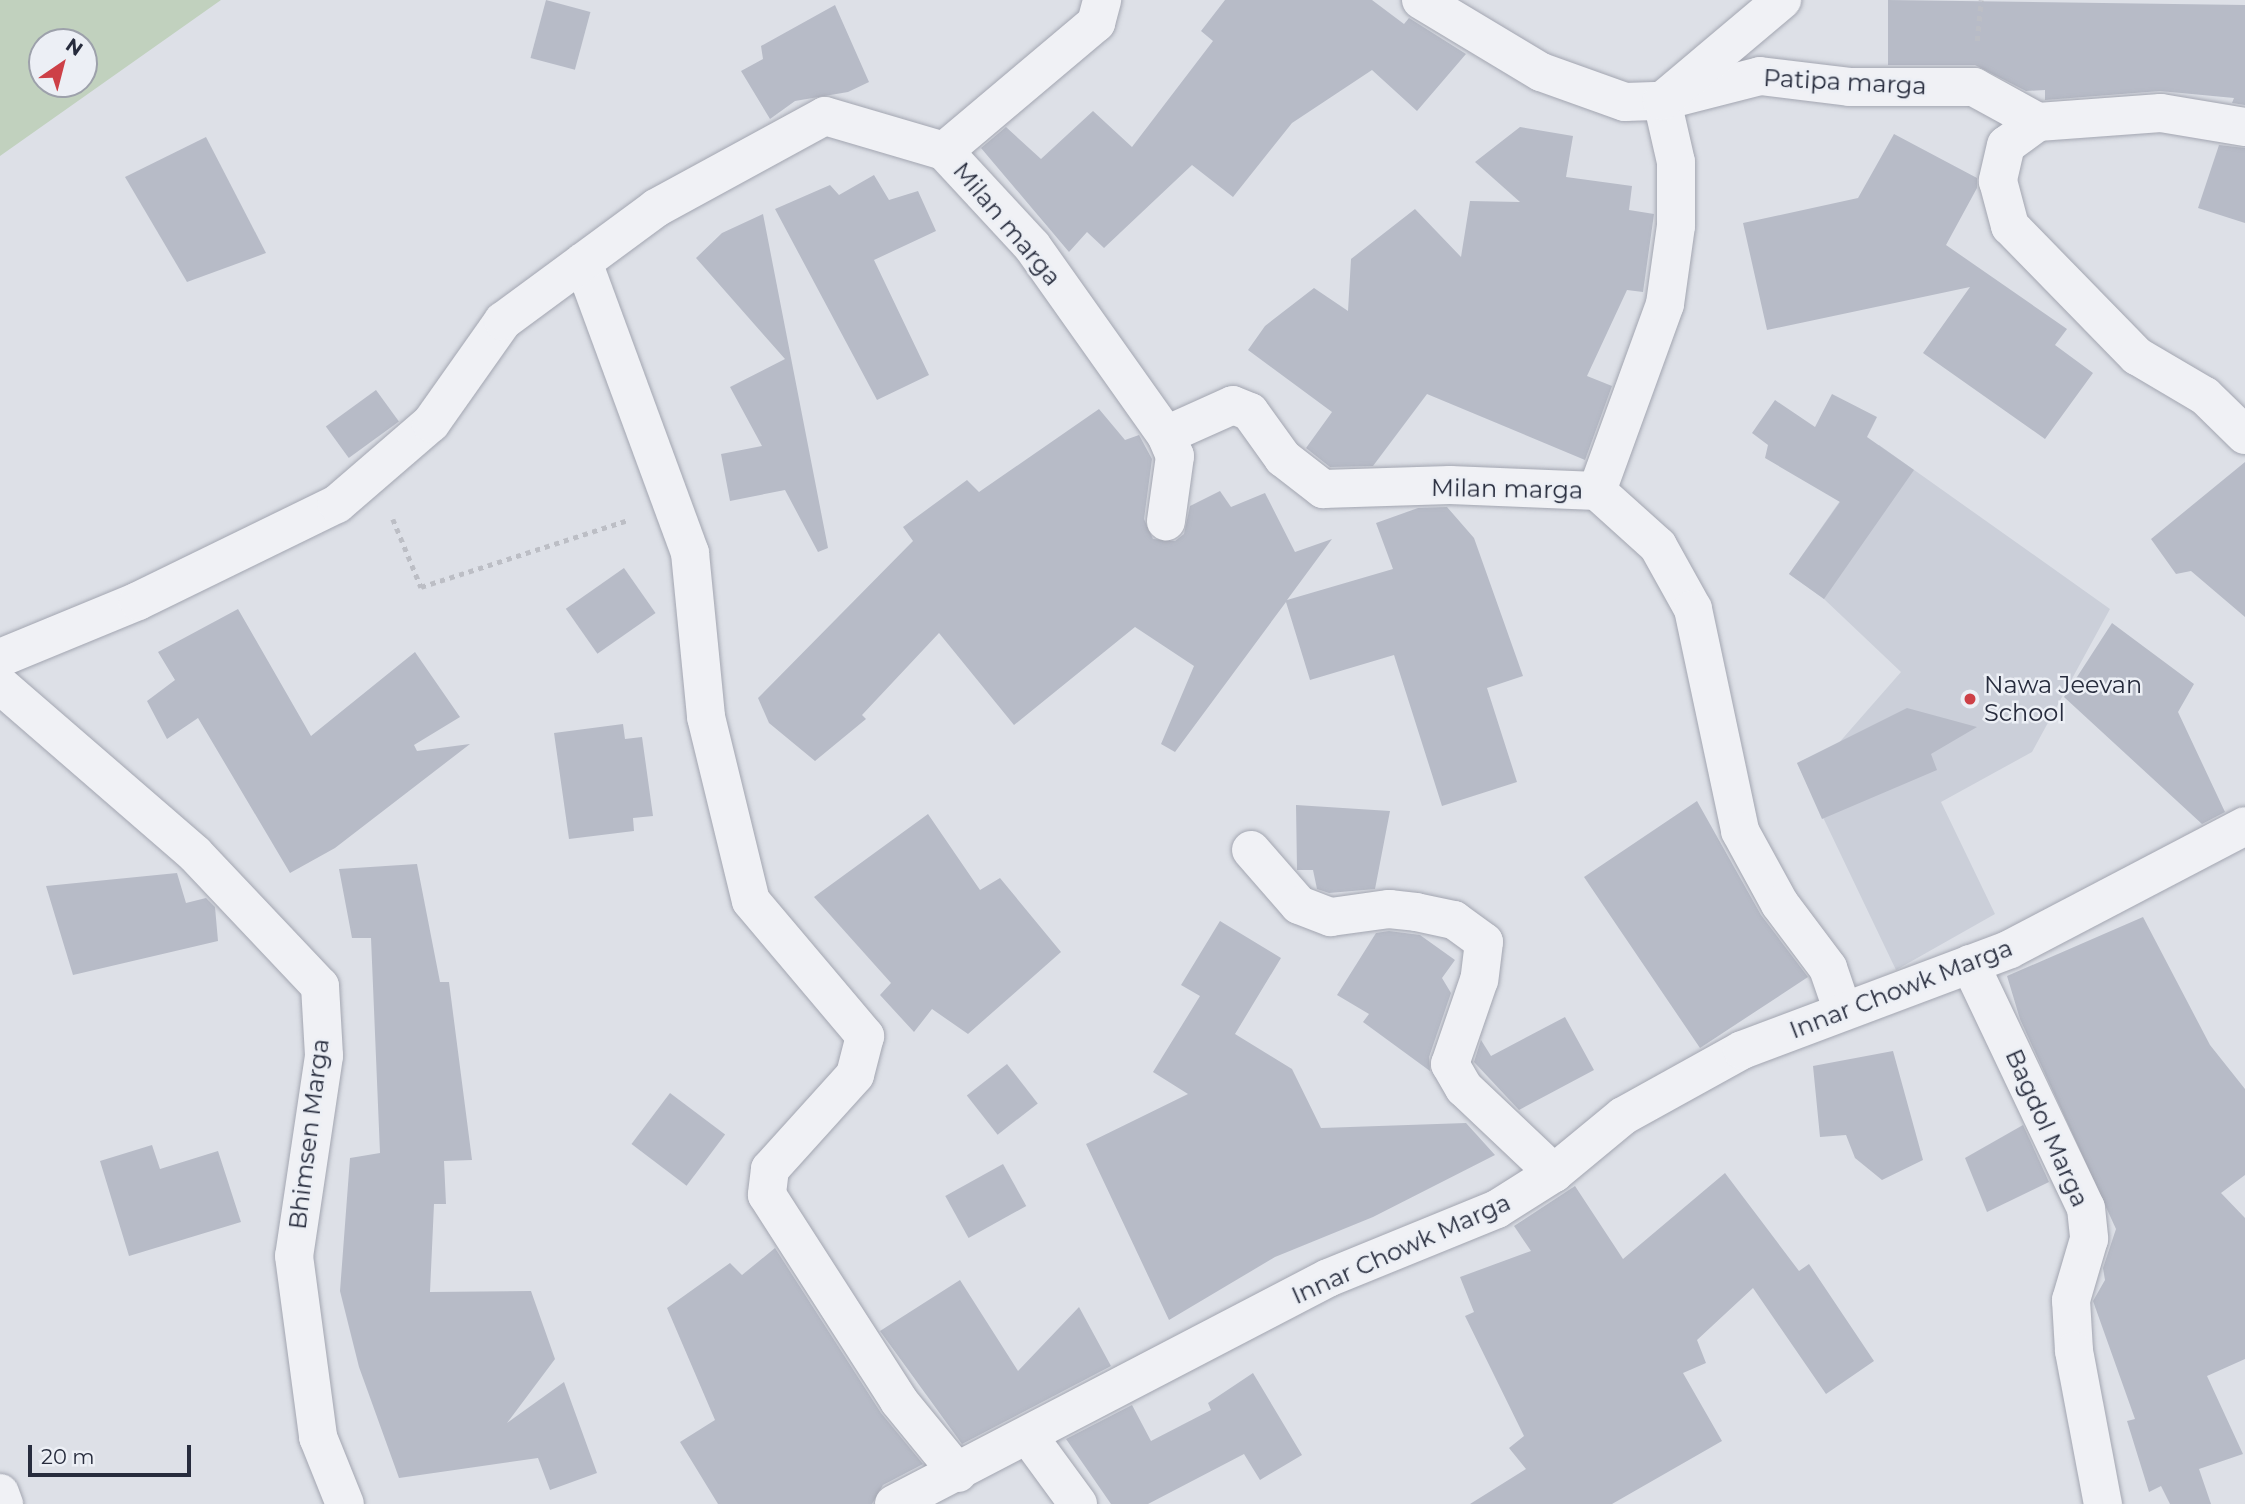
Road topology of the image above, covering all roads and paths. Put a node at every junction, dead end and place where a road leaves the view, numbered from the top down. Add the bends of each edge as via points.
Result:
1 (1102, 0) edge
2 (1421, 0) edge
3 (1782, 0) edge
4 (1662, 101) junction
5 (2038, 122) junction
6 (2245, 127) edge
7 (944, 151) junction
8 (583, 262) junction
9 (1166, 435) junction
10 (2245, 435) edge
11 (374, 472) junction
12 (1597, 491) junction
13 (669, 500) junction
14 (1166, 521) dead end
15 (0, 658) edge
16 (0, 685) edge
17 (2245, 827) edge
18 (1251, 850) dead end
19 (1970, 964) junction
20 (1842, 1009) junction
21 (1554, 1173) junction
22 (1028, 1437) junction
23 (957, 1472) junction
24 (0, 1493) edge
25 (4, 1504) edge
26 (345, 1504) edge
27 (894, 1504) edge
28 (1078, 1504) edge
29 (2103, 1504) edge

1 - 7 street via 1096,23
2 - 4 street, Patipa marga via 1541,72 1625,102
3 - 4 street
4 - 5 street, Patipa marga via 1760,76 1849,87 1974,87
4 - 12 street via 1676,162 1676,226 1665,304
5 - 6 street via 2161,113
5 - 10 street via 2006,145 1998,181 2010,226 2137,356 2205,396
7 - 8 street via 825,116 656,208
7 - 9 street, Milan marga via 1032,246
8 - 11 street via 503,321 431,423
8 - 13 street
9 - 12 street, Milan marga via 1233,405 1250,412 1283,458 1323,489 1450,485
9 - 14 street, Milan marga via 1175,456
11 - 13 path via 421,587 609,524 645,517
11 - 15 street via 337,504 125,607
12 - 20 street, Milan marga via 1658,546 1693,609 1740,831 1780,904 1828,968
13 - 23 street via 690,553 706,717 751,901 865,1036 855,1075 770,1168 767,1195 899,1401
16 - 26 street, Bhimsen Marga via 195,854 320,986 324,1056 294,1256 318,1437
17 - 19 street, Innar Chowk Marga via 2095,907
18 - 21 street via 1298,905 1331,917 1389,909 1416,912 1454,920 1483,942 1479,980 1450,1064 1464,1088
19 - 20 street, Innar Chowk Marga
19 - 29 street, Bagdol Marga via 2086,1208 2089,1239 2070,1300 2074,1351
20 - 21 street, Innar Chowk Marga via 1742,1050 1623,1116
21 - 22 street, Innar Chowk Marga via 1497,1209 1328,1278
22 - 23 street, Innar Chowk Marga via 1021,1434
22 - 28 street
23 - 27 street, Innar Chowk Marga
24 - 25 street

